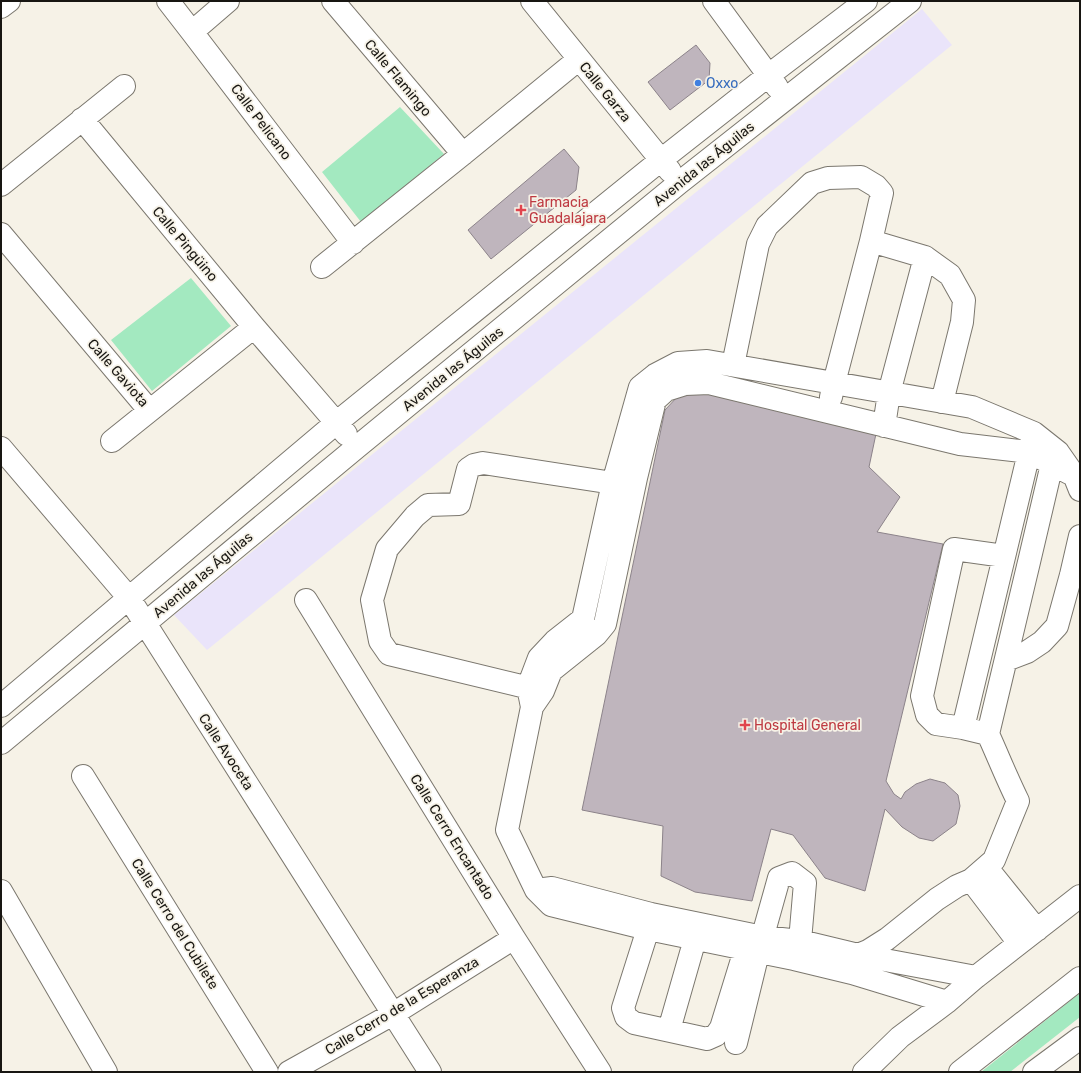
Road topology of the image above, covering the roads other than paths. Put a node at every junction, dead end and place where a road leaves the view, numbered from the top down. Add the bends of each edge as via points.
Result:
1 (9, 1) edge
2 (168, 1) edge
3 (228, 1) edge
4 (333, 1) edge
5 (532, 1) edge
6 (714, 1) edge
7 (866, 1) edge
8 (910, 1) edge
9 (1, 7) edge
10 (886, 9) edge
11 (192, 32) junction
12 (579, 59) junction
13 (769, 75) junction
14 (124, 86) dead end
15 (786, 99) junction
16 (82, 119) junction
17 (463, 154) junction
18 (661, 160) junction
19 (679, 183) junction
20 (1, 185) edge
21 (1, 234) edge
22 (871, 241) junction
23 (353, 243) junction
24 (926, 257) junction
25 (322, 267) dead end
26 (254, 327) junction
27 (733, 365) junction
28 (834, 383) junction
29 (889, 392) junction
30 (942, 402) junction
31 (149, 410) junction
32 (829, 412) junction
33 (336, 423) junction
34 (884, 426) junction
35 (112, 441) dead end
36 (1032, 442) junction
37 (357, 447) junction
38 (1, 448) edge
39 (1055, 458) junction
40 (1077, 482) edge
41 (613, 483) junction
42 (1015, 513) junction
43 (1039, 521) junction
44 (1080, 536) edge
45 (1004, 556) junction
46 (129, 598) junction
47 (306, 600) dead end
48 (992, 609) junction
49 (1016, 616) junction
50 (144, 623) junction
51 (1006, 660) junction
52 (5, 695) edge
53 (534, 695) junction
54 (31, 719) junction
55 (963, 728) junction
56 (988, 734) junction
57 (1, 743) edge
58 (84, 776) dead end
59 (979, 874) junction
60 (1, 891) edge
61 (1080, 896) edge
62 (650, 921) junction
63 (1037, 930) junction
64 (514, 938) junction
65 (695, 939) junction
66 (800, 941) junction
67 (1019, 944) junction
68 (755, 947) junction
69 (858, 955) junction
70 (976, 977) junction
71 (1080, 978) edge
72 (947, 1002) junction
73 (393, 1014) junction
74 (669, 1030) junction
75 (1080, 1038) edge
76 (736, 1043) dead end
77 (106, 1072) edge
78 (267, 1072) edge
79 (289, 1072) edge
80 (430, 1072) edge
81 (600, 1072) edge
82 (864, 1072) edge
83 (960, 1072) edge
84 (1034, 1072) edge

1 - 9 street
2 - 11 street, Calle Pelicano
3 - 11 street
4 - 17 street, Calle Flamingo
5 - 12 street, Calle Garza
6 - 13 street
7 - 13 street, Avenida las Águilas
8 - 10 street, Avenida las Águilas
10 - 15 street, Avenida las Águilas
11 - 23 street, Calle Pelicano
12 - 17 street
12 - 18 street, Calle Garza
13 - 15 street
13 - 18 street, Avenida las Águilas
14 - 16 street
15 - 19 street, Avenida las Águilas
16 - 20 street
16 - 26 street, Calle Pingüino
17 - 23 street
18 - 19 street, Calle Garza
18 - 33 street, Avenida las Águilas
19 - 37 street, Avenida las Águilas
21 - 31 street, Calle Gaviota
22 - 24 street
22 - 27 street via 882,193 876,186 861,177 828,178 812,183 766,226 758,244
22 - 28 street
23 - 25 street
24 - 29 street
24 - 30 street via 950,275 964,300 962,322
26 - 31 street, Calle Gaviota
26 - 33 street, Calle Pingüino
27 - 28 street
27 - 41 street via 707,361 678,363 640,387
28 - 29 street
28 - 32 street
29 - 30 street
29 - 34 street
30 - 36 street via 972,407
31 - 35 street
32 - 34 street
32 - 53 street via 709,383 685,384 666,390 655,400 605,624 551,671
33 - 37 street, Calle Pingüino
33 - 46 street, Avenida las Águilas
34 - 36 street via 960,444
36 - 39 street
36 - 42 street
37 - 50 street, Avenida las Águilas
38 - 46 street, Calle Avoceta
39 - 40 street
39 - 43 street
41 - 53 street via 583,620 555,641 539,658
41 - 53 street via 483,463 474,465 468,469 460,504 428,505 415,516 387,549 372,600 380,641 389,654
42 - 43 street
42 - 45 street
43 - 49 street
44 - 51 street via 1057,626 1042,642 1027,652
45 - 48 street
45 - 55 street via 954,549 922,696 927,715 936,724
46 - 50 street, Calle Avoceta
46 - 52 street, Avenida las Águilas
47 - 64 street, Calle Cerro Encantado
48 - 49 street
48 - 55 street
49 - 51 street
50 - 54 street, Avenida las Águilas
50 - 73 street, Calle Avoceta
51 - 56 street
52 - 54 street
53 - 62 street via 507,830 536,890 552,888
54 - 57 street, Avenida las Águilas
55 - 56 street
56 - 59 street via 1018,801 994,860
58 - 78 street, Calle Cerro del Cubilete
59 - 63 street
59 - 67 street
59 - 69 street via 937,899 880,943
60 - 77 street
61 - 63 street
62 - 65 street
62 - 68 street
62 - 74 street via 623,1008 626,1017 634,1022
63 - 67 street
64 - 73 street, Calle Cerro de la Esperanza
64 - 81 street, Calle Cerro Encantado
65 - 68 street
65 - 74 street
66 - 68 street
66 - 68 street via 805,883 792,873 779,878
66 - 69 street
67 - 70 street
68 - 72 street
68 - 74 street via 716,1035 707,1038
68 - 76 street
69 - 70 street
70 - 72 street
71 - 83 street
72 - 82 street via 900,1037
73 - 79 street, Calle Cerro de la Esperanza
73 - 80 street, Calle Avoceta
75 - 84 street

